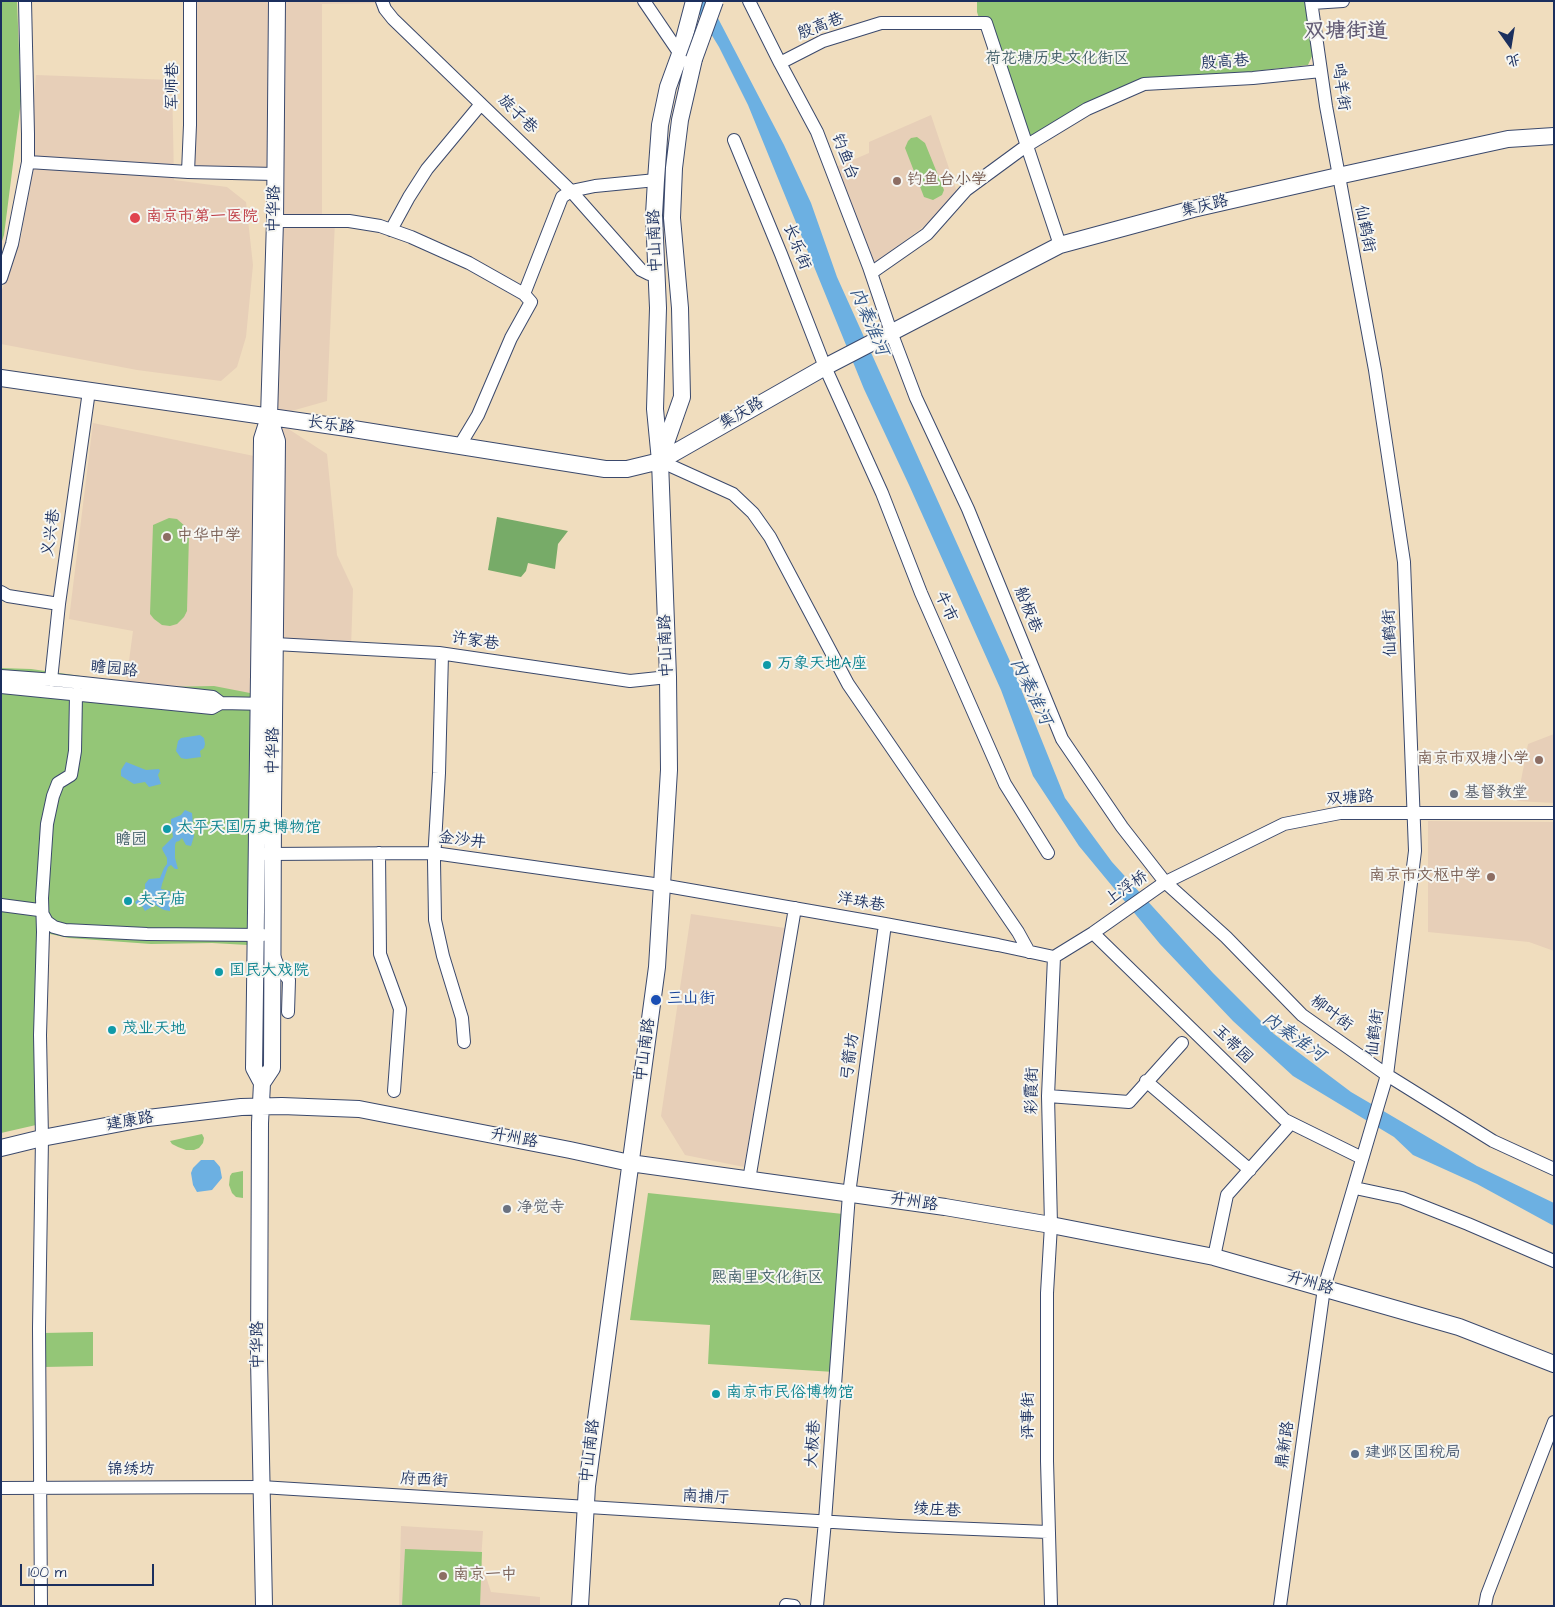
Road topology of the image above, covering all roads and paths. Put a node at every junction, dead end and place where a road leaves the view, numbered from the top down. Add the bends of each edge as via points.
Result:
1 (25, 1) edge
2 (190, 1) edge
3 (277, 1) edge
4 (382, 1) edge
5 (644, 1) edge
6 (694, 1) edge
7 (715, 1) edge
8 (750, 1) edge
9 (1343, 1) edge
10 (1312, 2) edge
11 (687, 56) junction
12 (780, 63) junction
13 (1321, 71) junction
14 (481, 104) junction
15 (1554, 136) edge
16 (734, 140) dead end
17 (1026, 146) junction
18 (28, 162) junction
19 (188, 172) junction
20 (276, 174) junction
21 (1338, 176) junction
22 (656, 180) junction
23 (571, 191) junction
24 (275, 221) junction
25 (391, 230) junction
26 (1060, 244) junction
27 (871, 273) junction
28 (658, 274) junction
29 (1, 278) edge
30 (524, 294) junction
31 (884, 336) junction
32 (825, 367) junction
33 (1, 378) edge
34 (88, 391) junction
35 (269, 417) junction
36 (460, 446) junction
37 (660, 461) junction
38 (1, 592) edge
39 (59, 604) junction
40 (275, 644) junction
41 (442, 654) junction
42 (1, 676) edge
43 (668, 677) junction
44 (47, 684) junction
45 (1, 687) edge
46 (76, 694) junction
47 (221, 703) junction
48 (274, 704) junction
49 (1414, 813) junction
50 (1554, 813) edge
51 (379, 853) junction
52 (434, 853) junction
53 (1048, 853) dead end
54 (257, 854) junction
55 (273, 854) junction
56 (1164, 883) junction
57 (661, 885) junction
58 (1, 906) edge
59 (795, 908) junction
60 (42, 913) junction
61 (885, 924) junction
62 (1094, 933) junction
63 (273, 936) junction
64 (1029, 952) junction
65 (273, 954) junction
66 (1054, 957) junction
67 (288, 1012) dead end
68 (464, 1042) dead end
69 (1182, 1043) dead end
70 (1387, 1075) junction
71 (1146, 1081) junction
72 (262, 1083) junction
73 (394, 1091) dead end
74 (1048, 1096) junction
75 (261, 1106) junction
76 (1290, 1123) junction
77 (42, 1138) junction
78 (1, 1148) edge
79 (1362, 1158) junction
80 (630, 1164) junction
81 (1554, 1169) edge
82 (1250, 1170) junction
83 (749, 1180) junction
84 (1355, 1188) junction
85 (849, 1194) junction
86 (1052, 1226) junction
87 (1214, 1257) junction
88 (1554, 1261) edge
89 (1324, 1288) junction
90 (1554, 1364) edge
91 (1554, 1422) edge
92 (39, 1487) junction
93 (260, 1487) junction
94 (1, 1488) edge
95 (586, 1507) junction
96 (825, 1521) junction
97 (1048, 1532) junction
98 (786, 1605) edge
99 (40, 1606) edge
100 (264, 1606) edge
101 (580, 1606) edge
102 (794, 1606) edge
103 (817, 1606) edge
104 (1051, 1606) edge
105 (1280, 1606) edge
106 (1485, 1606) edge

1 - 18 street
2 - 19 street, 军师巷
3 - 20 main road, 中华路
4 - 14 street, 旋子巷 via 393,19
5 - 11 street
6 - 11 main road
7 - 11 main road, bridge
8 - 12 street, 钓鱼台
9 - 10 street
10 - 13 street, 鸣羊街
11 - 22 main road, 中山南路 via 668,87 660,125
11 - 37 main road, 中山南路 via 674,168 672,218 680,308 682,397
12 - 17 street, 殷高巷 via 824,41 881,23 986,23
12 - 27 street, 钓鱼台 via 817,132
13 - 17 street, 殷高巷 via 1144,84 1087,109
13 - 21 street, 鸣羊街
14 - 23 street, 旋子巷
14 - 25 street via 427,169
15 - 21 main road, 集庆路 via 1508,139
16 - 32 street, 长乐街
17 - 26 street, 殷高巷
17 - 27 street, 殷高巷 via 966,190 927,234
18 - 19 street
18 - 29 street via 12,244
19 - 20 street
20 - 24 main road, 中华路
21 - 26 main road, 集庆路
21 - 49 street, 仙鹤街 via 1375,370 1404,562
22 - 23 street
22 - 28 main road, 中山南路 via 654,215
23 - 28 street, 旋子巷 via 641,270
23 - 30 street via 562,197
24 - 25 street via 349,221
24 - 35 main road, 中华路
25 - 30 street via 469,263
26 - 31 main road, 集庆路
27 - 31 street, 钓鱼台
28 - 37 main road, 中山南路 via 655,409
30 - 36 street via 531,302 511,338 478,416
31 - 32 main road, 集庆路
31 - 56 street, 船板巷 via 968,509 1062,739
32 - 37 main road, 集庆路
32 - 53 street, 牛市 via 1005,784
33 - 34 main road, 长乐路
34 - 35 main road, 长乐路
34 - 39 street, 义兴巷
35 - 36 main road, 长乐路
35 - 40 main road, 中华路 via 278,441
35 - 54 main road, 中华路 via 262,439
36 - 37 main road, 长乐路 via 606,469 627,469
37 - 43 main road, 中山南路
37 - 64 street via 733,494 753,513 770,538 848,684
38 - 39 street
39 - 44 street, 义兴巷
40 - 41 street, 许家巷
40 - 48 main road, 中华路
41 - 43 street, 许家巷 via 630,681
41 - 52 street
42 - 44 street, 瞻园路
43 - 57 main road, 中山南路 via 669,770
44 - 45 street, 瞻园路
44 - 46 street, 瞻园路
44 - 47 street, 瞻园路 via 213,697
46 - 47 street, 瞻园路 via 212,708
46 - 60 street via 75,751 71,775 58,783 53,796
47 - 48 street, 瞻园路
48 - 55 main road, 中华路
49 - 50 street, 双塘路
49 - 56 street, 双塘路 via 1340,813 1284,824
49 - 70 street, 仙鹤街 via 1415,851
51 - 52 street, 金沙井
51 - 55 street, 金沙井
51 - 73 street via 380,954 400,1009
52 - 57 street, 金沙井
52 - 68 street via 435,920 462,1018
54 - 55 street, 金沙井
54 - 72 main road, 中华路 via 254,1068
55 - 63 main road, 中华路
56 - 62 street, 上浮桥
56 - 70 street, 柳叶街 via 1226,937 1302,1015
57 - 59 street, 洋珠巷
57 - 80 main road, 中山南路 via 657,967
58 - 60 street
59 - 61 street, 洋珠巷
59 - 83 street
60 - 63 street via 47,922 65,930
60 - 77 street
61 - 64 street, 洋珠巷
61 - 85 street, 弓箭坊
62 - 66 street
62 - 76 street, 玉带园
63 - 65 main road, 中华路
64 - 66 street, 洋珠巷
65 - 67 street via 289,980
65 - 72 main road, 中华路 via 272,1068
66 - 74 street, 彩霞街
69 - 71 street
70 - 79 street, 仙鹤街
70 - 81 street, 柳叶街 via 1493,1141
71 - 74 street via 1129,1102
71 - 82 street
72 - 75 main road, 中华路
74 - 86 street, 彩霞街
75 - 77 main road, 建康路 via 148,1118
75 - 80 main road, 升州路 via 359,1109
75 - 93 main road, 中华路
76 - 79 street, 玉带园
76 - 82 street
77 - 78 main road, 建康路
77 - 92 street
79 - 84 street
80 - 83 main road, 升州路
80 - 95 main road, 中山南路
82 - 87 street via 1227,1195
83 - 85 main road, 升州路
84 - 88 street via 1402,1198
84 - 89 street
85 - 86 main road, 升州路
85 - 96 street, 大板巷
86 - 87 main road, 升州路
86 - 97 street, 评事街 via 1047,1302
87 - 89 main road, 升州路
89 - 90 main road, 升州路 via 1458,1327
89 - 105 street, 鼎新路
91 - 106 street
92 - 93 street, 锦绣坊
92 - 94 street, 锦绣坊
92 - 99 street
93 - 95 street, 府西街
93 - 100 main road, 中华路
95 - 96 street, 南捕厅
95 - 101 main road, 中山南路
96 - 97 street, 绫庄巷
96 - 103 street, 大板巷
97 - 104 street, 评事街
98 - 102 street

